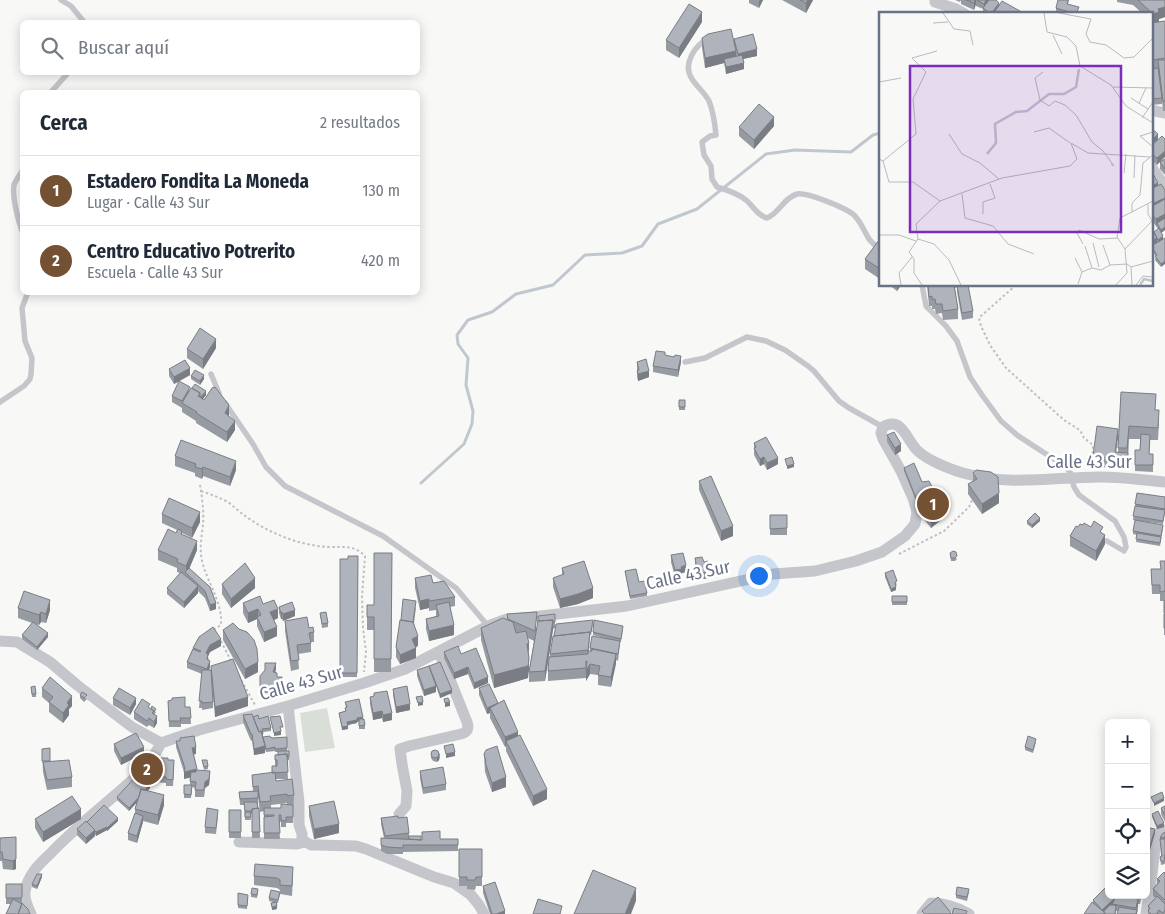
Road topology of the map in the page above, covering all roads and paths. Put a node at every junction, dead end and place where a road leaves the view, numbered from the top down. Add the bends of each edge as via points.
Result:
1 (62, 0) edge
2 (934, 0) edge
3 (961, 12) edge
4 (82, 20) edge
5 (714, 35) edge
6 (65, 75) edge
7 (53, 90) edge
8 (1152, 110) edge
9 (1165, 113) edge
10 (1152, 168) edge
11 (20, 174) edge
12 (1165, 187) edge
13 (20, 226) edge
14 (879, 248) edge
15 (922, 286) edge
16 (1015, 286) edge
17 (27, 295) edge
18 (685, 362) dead end
19 (211, 374) dead end
20 (0, 402) edge
21 (883, 427) junction
22 (1093, 477) junction
23 (1071, 478) junction
24 (1165, 482) edge
25 (200, 485) dead end
26 (201, 491) junction
27 (974, 497) edge
28 (1107, 541) edge
29 (897, 555) dead end
30 (488, 626) junction
31 (216, 634) edge
32 (218, 638) edge
33 (0, 641) edge
34 (439, 652) junction
35 (232, 663) edge
36 (237, 672) edge
37 (364, 683) junction
38 (288, 706) junction
39 (260, 714) junction
40 (161, 743) junction
41 (399, 814) edge
42 (1163, 831) edge
43 (302, 840) junction
44 (239, 842) dead end
45 (31, 914) edge
46 (484, 914) edge
47 (922, 914) edge
48 (969, 914) edge
49 (1146, 914) edge

1 - 4 lane via 72,6
2 - 3 street
5 - 14 lane via 694,50 689,64 692,80 709,100 715,124 716,135 702,142 717,187 734,192 767,218 798,194 834,204 856,216 869,240
6 - 7 lane
8 - 9 street
10 - 12 street
11 - 13 lane via 14,184
15 - 23 lane via 926,306 957,341 970,377 1001,421 1066,467
16 - 22 path via 979,318 981,326 1006,368 1093,445
17 - 20 lane via 22,308 25,342 32,358 30,378
18 - 21 lane via 705,358 747,337 766,342 808,366 839,401
19 - 30 lane via 218,391 266,467 285,486 383,536 456,588
21 - 23 street, Calle 43 Sur via 894,424 900,427 918,451 966,474 1002,480
21 - 30 street, Calle 43 Sur via 882,439 901,471 917,512 915,524 905,536 882,552 815,571 773,574 627,606 507,619
22 - 23 street, Calle 43 Sur
22 - 24 street, Calle 43 Sur
23 - 28 lane via 1079,495 1116,521 1126,547 1124,551
25 - 26 path
26 - 31 path via 201,555 222,618 221,625 213,630
26 - 37 path via 228,502 261,527 283,537 305,544 360,550 365,556 362,597 366,652
27 - 29 path via 969,507 944,531
30 - 34 street, Calle 43 Sur
32 - 35 path
33 - 40 street via 17,642 50,662 118,717
34 - 37 street, Calle 43 Sur via 405,669
34 - 41 street via 468,730 400,750 407,791 406,806
36 - 39 path
37 - 38 street, Calle 43 Sur
38 - 39 street, Calle 43 Sur
38 - 43 street
39 - 40 street, Calle 43 Sur
40 - 45 street via 143,770 66,837 33,872 25,892
42 - 49 street via 1156,840
43 - 44 street via 297,844
43 - 46 street via 311,845 356,846 454,884 471,895
47 - 48 street via 930,903 943,903

